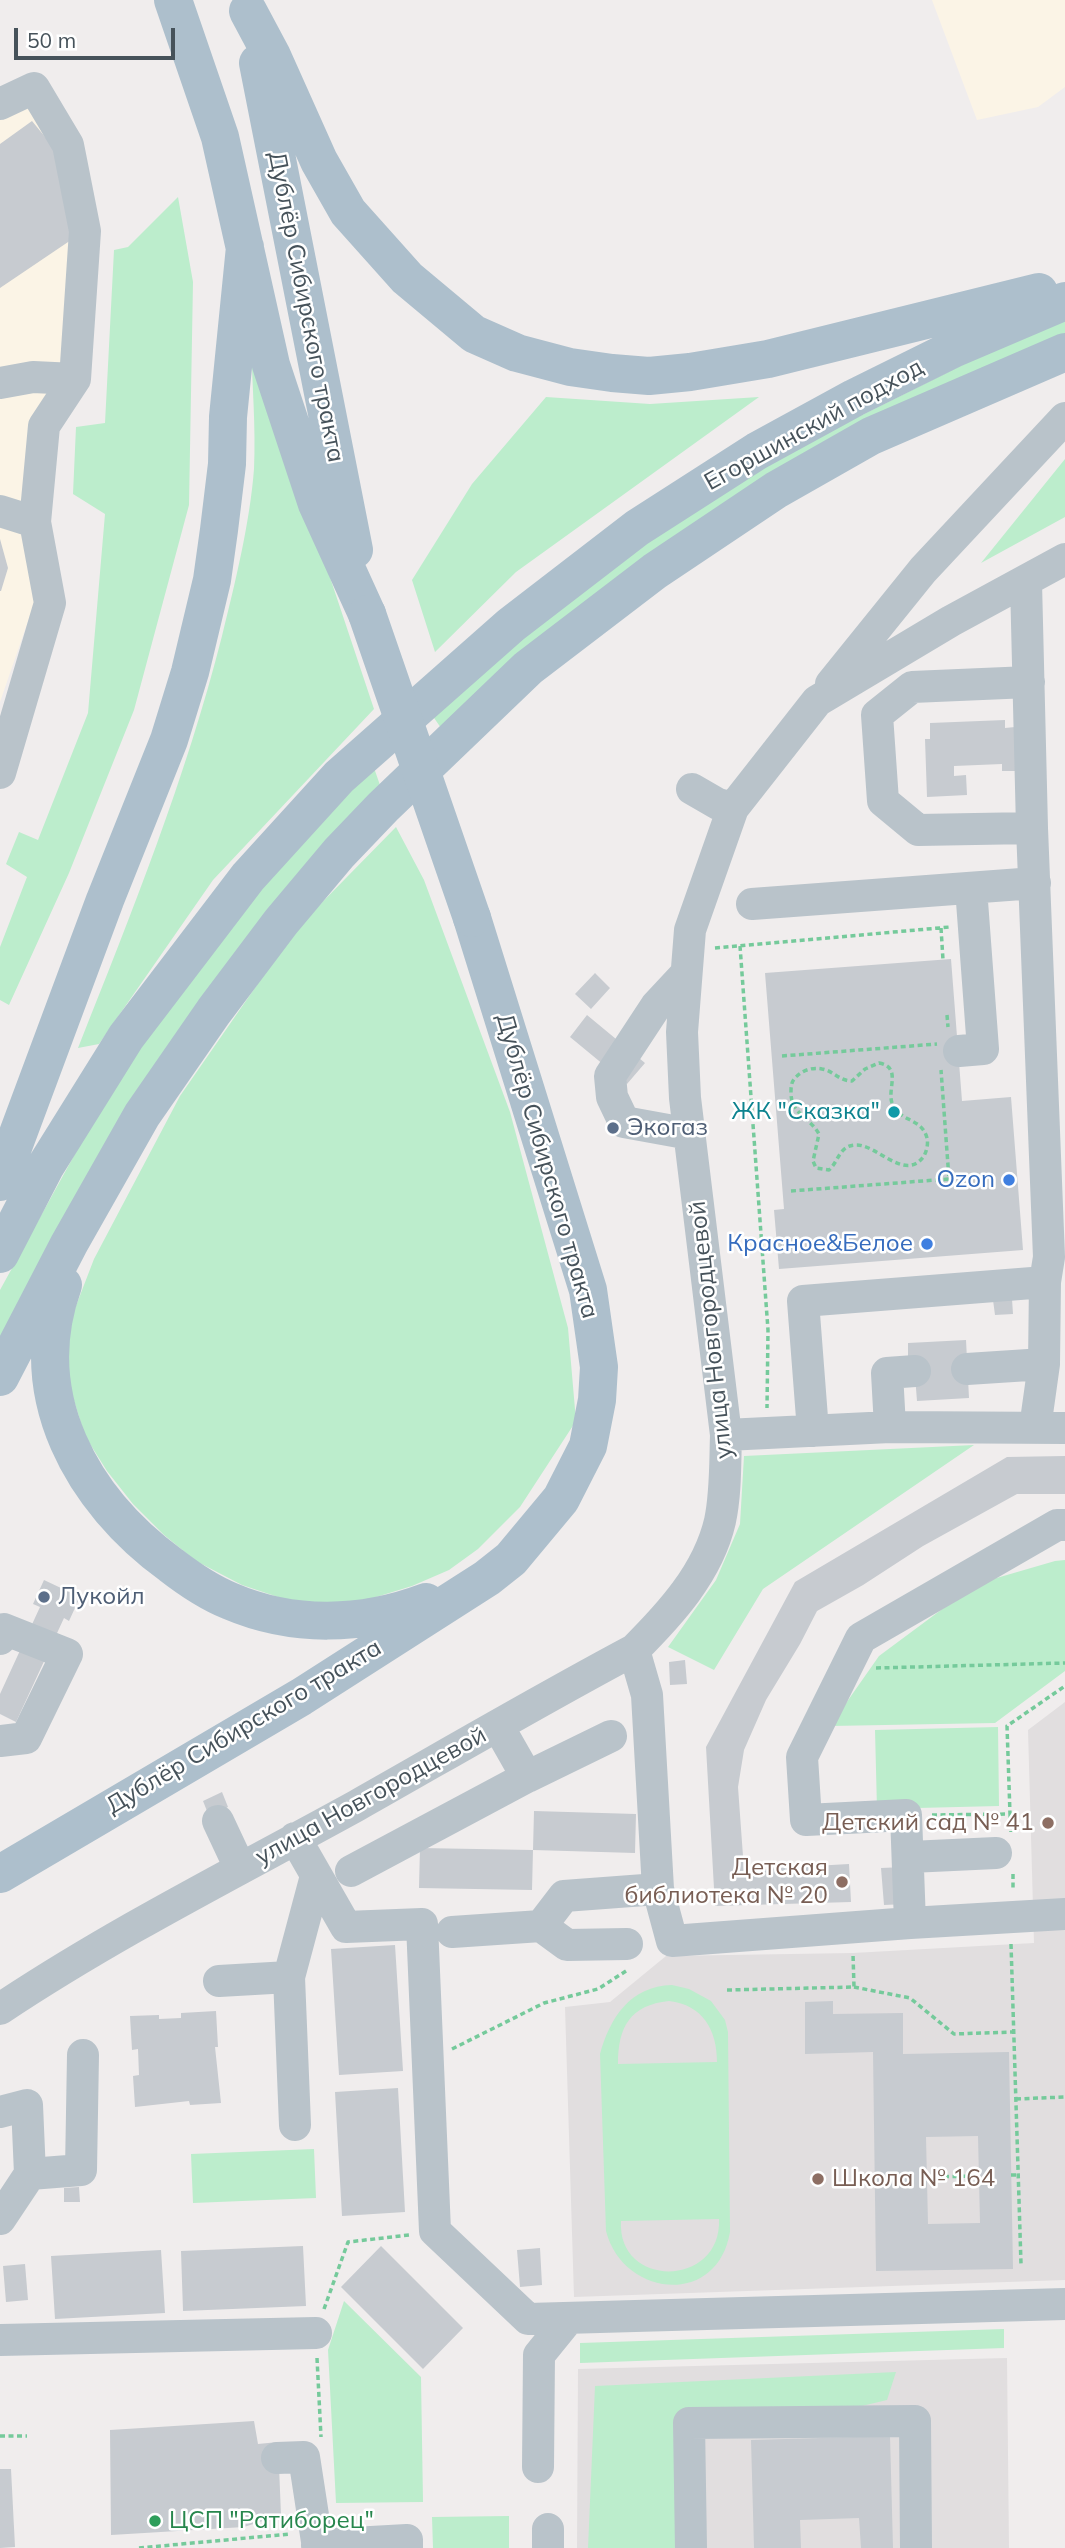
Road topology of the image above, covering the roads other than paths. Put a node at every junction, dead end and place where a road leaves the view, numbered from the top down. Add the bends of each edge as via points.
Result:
1 (173, 0) edge
2 (246, 5) edge
3 (0, 104) edge
4 (244, 247) junction
5 (1065, 286) edge
6 (1065, 302) edge
7 (1065, 352) edge
8 (75, 379) junction
9 (0, 383) edge
10 (1065, 418) edge
11 (0, 511) edge
12 (35, 522) junction
13 (1065, 559) edge
14 (923, 570) junction
15 (1026, 582) junction
16 (367, 614) junction
17 (951, 621) junction
18 (528, 667) joint
19 (1028, 682) junction
20 (817, 701) junction
21 (0, 773) edge
22 (691, 789) dead end
23 (733, 808) junction
24 (1032, 828) junction
25 (1035, 883) junction
26 (971, 888) junction
27 (105, 900) junction
28 (752, 904) dead end
29 (684, 976) junction
30 (214, 1011) junction
31 (946, 1051) road end
32 (0, 1132) edge
33 (690, 1134) junction
34 (1055, 1139) edge
35 (0, 1182) edge
36 (0, 1254) edge
37 (1053, 1265) edge
38 (1044, 1364) junction
39 (968, 1376) dead end
40 (0, 1377) edge
41 (906, 1382) dead end
42 (890, 1427) junction
43 (1050, 1428) edge
44 (813, 1431) junction
45 (726, 1435) junction
46 (1065, 1525) edge
47 (486, 1578) junction
48 (0, 1639) edge
49 (634, 1650) junction
50 (498, 1726) junction
51 (611, 1736) dead end
52 (0, 1741) edge
53 (527, 1777) junction
54 (218, 1821) dead end
55 (295, 1838) junction
56 (1006, 1852) road end
57 (910, 1857) junction
58 (240, 1868) junction
59 (351, 1871) dead end
60 (0, 1874) edge
61 (316, 1876) junction
62 (658, 1889) junction
63 (1065, 1914) edge
64 (910, 1923) junction
65 (541, 1926) junction
66 (452, 1932) dead end
67 (628, 1957) road end
68 (289, 1977) junction
69 (219, 1981) dead end
70 (0, 2009) edge
71 (83, 2054) dead end
72 (0, 2112) edge
73 (295, 2125) dead end
74 (30, 2174) junction
75 (0, 2219) edge
76 (1065, 2304) edge
77 (569, 2318) junction
78 (316, 2333) road end
79 (0, 2340) edge
80 (278, 2458) dead end
81 (538, 2467) dead end
82 (316, 2542) edge
83 (407, 2548) edge
84 (691, 2548) edge
85 (916, 2548) edge

1 - 4 main road, Дублёр Сибирского тракта via 220,137
2 - 5 main road via 318,161 348,212 407,278 474,334 517,353 611,373 690,372 768,359
2 - 16 main road, Дублёр Сибирского тракта
3 - 8 street via 34,88 68,145 85,231
4 - 16 main road, Дублёр Сибирского тракта via 271,365 317,504
4 - 27 main road, Дублёр Сибирского тракта via 228,464 214,567 169,740
6 - 36 main road, Егоршинский подход via 955,348 854,398 757,451 637,528 511,625 339,777 248,877 126,1038 45,1167
7 - 18 main road, Егоршинский подход via 871,436 776,490 655,571
8 - 9 street via 33,377
8 - 12 street via 44,426
10 - 14 street
11 - 12 street
12 - 21 street via 50,603
13 - 15 street, улица Новгородцевой
14 - 17 street via 915,595 919,607
14 - 20 street
15 - 17 street, улица Новгородцевой
15 - 19 street
16 - 47 main road, Дублёр Сибирского тракта, bridge via 472,918 588,1290 599,1367 588,1446 561,1499 511,1559
17 - 20 street, улица Новгородцевой
18 - 30 main road, Дублёр Сибирского тракта via 339,853
19 - 24 street
19 - 24 street via 912,687 877,715 883,801 918,830
20 - 23 street, улица Новгородцевой
22 - 23 street
23 - 29 street, улица Новгородцевой via 690,930
24 - 25 street
25 - 26 street
25 - 34 street
26 - 28 street
26 - 31 street via 983,1049
27 - 32 street
27 - 35 main road, Дублёр Сибирского тракта
29 - 33 street, улица Новгородцевой via 682,1032
29 - 33 street via 656,1006 610,1076 612,1097 624,1122
30 - 40 main road, Дублёр Сибирского тракта via 142,1115
30 - 47 main road, Дублёр Сибирского тракта via 57,1300 52,1386 57,1414 75,1460 120,1521 152,1551 230,1601 276,1615 363,1620 414,1607
33 - 45 street, улица Новгородцевой
34 - 37 street
37 - 38 street
37 - 44 street via 803,1301
38 - 39 street
38 - 43 street
41 - 42 street
42 - 43 street
42 - 44 street
44 - 45 street
45 - 49 street, улица Новгородцевой via 720,1522 709,1554 666,1619
46 - 57 street via 1057,1525 861,1638 802,1758 806,1820 906,1815
47 - 60 main road, Дублёр Сибирского тракта via 301,1697
48 - 52 street via 4,1629 67,1654 26,1738
49 - 50 street, улица Новгородцевой
49 - 62 street via 646,1695
50 - 53 street
50 - 55 street, улица Новгородцевой
51 - 53 street
53 - 59 street
54 - 58 street
55 - 58 street, улица Новгородцевой
55 - 61 street
56 - 57 street
57 - 64 street
58 - 70 street, улица Новгородцевой
61 - 68 street
61 - 77 street via 346,1927 422,1924 435,2231 528,2319
62 - 64 street via 672,1941
62 - 65 street via 564,1896
63 - 64 street
65 - 66 street
65 - 67 street via 567,1945
68 - 69 street
68 - 73 street
71 - 74 street via 82,2170
72 - 74 street via 27,2105
74 - 75 street
76 - 77 street
77 - 81 street via 539,2355
78 - 79 street
80 - 82 street via 304,2457
82 - 83 street via 407,2540
84 - 85 street via 690,2423 915,2421

